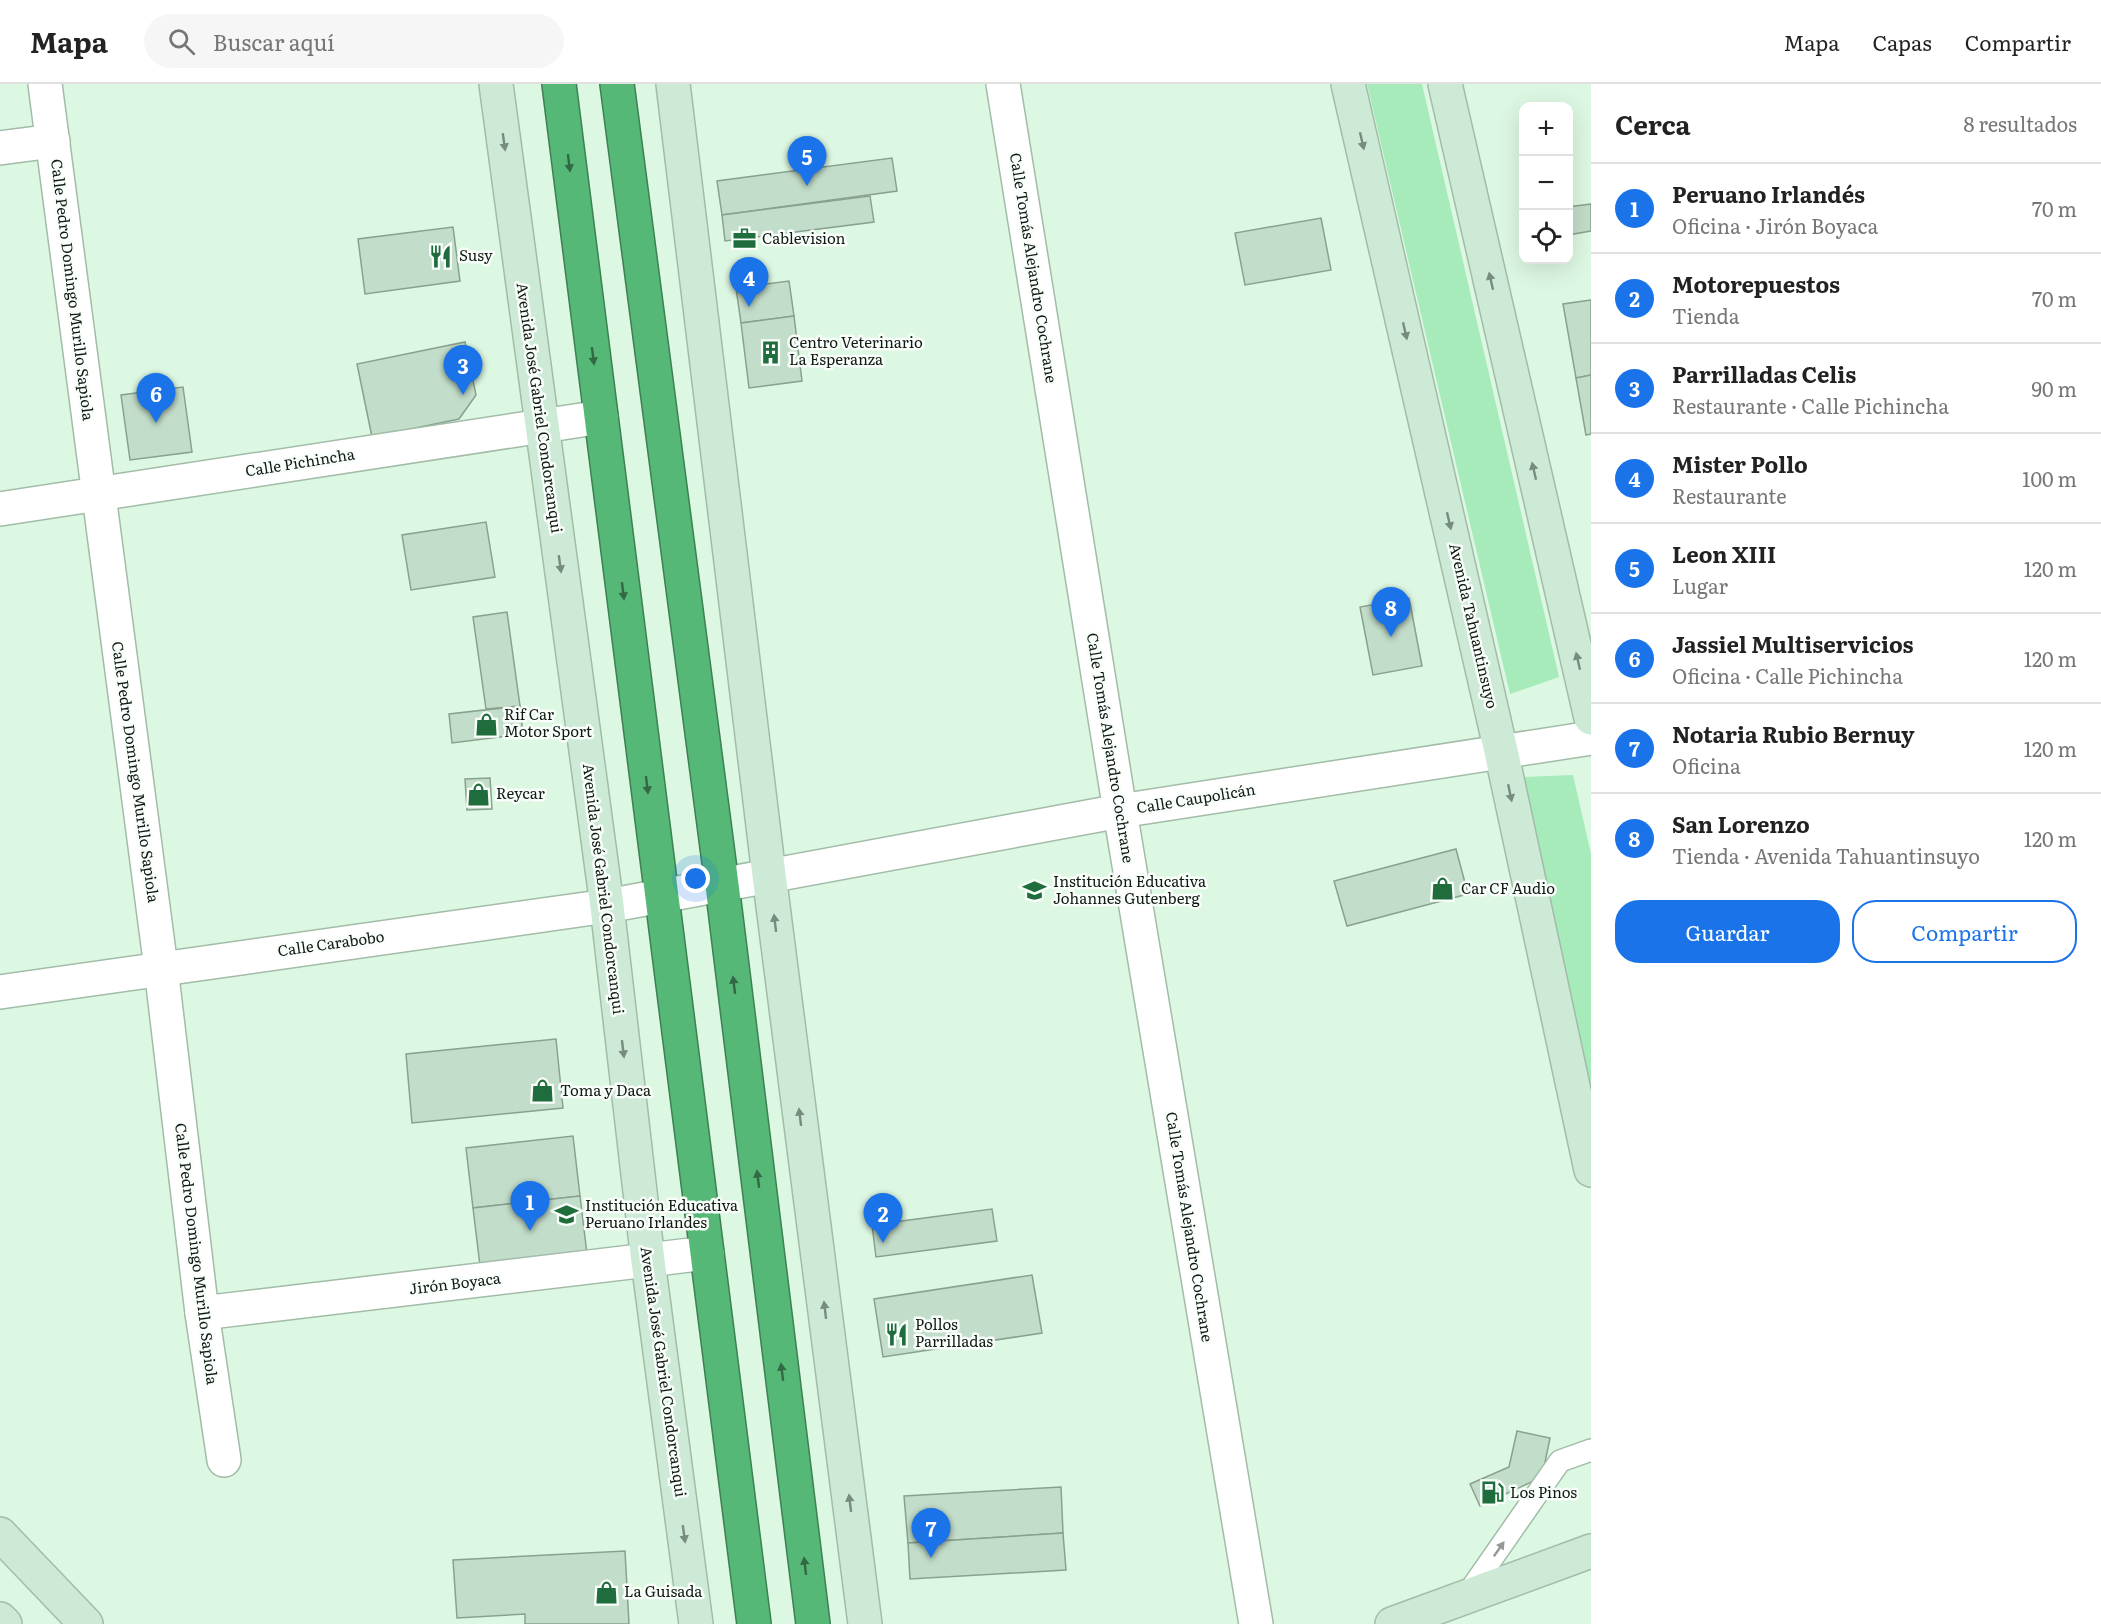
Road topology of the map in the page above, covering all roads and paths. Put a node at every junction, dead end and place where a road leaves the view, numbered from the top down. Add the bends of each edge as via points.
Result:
1 (45, 84) edge
2 (496, 84) edge
3 (559, 84) edge
4 (617, 84) edge
5 (673, 84) edge
6 (1003, 84) edge
7 (1348, 84) edge
8 (1445, 84) edge
9 (53, 141) junction
10 (0, 148) edge
11 (601, 417) junction
12 (542, 426) junction
13 (98, 494) junction
14 (0, 509) edge
15 (1591, 718) edge
16 (1591, 738) edge
17 (1501, 751) junction
18 (1120, 811) junction
19 (769, 875) junction
20 (722, 885) junction
21 (662, 896) junction
22 (607, 906) junction
23 (161, 968) junction
24 (0, 992) edge
25 (1591, 1170) edge
26 (708, 1253) junction
27 (648, 1261) junction
28 (202, 1313) junction
29 (1591, 1450) edge
30 (224, 1460) dead end
31 (0, 1534) edge
32 (1591, 1551) edge
33 (1466, 1597) junction
34 (0, 1619) edge
35 (5, 1624) edge
36 (86, 1624) edge
37 (696, 1624) edge
38 (754, 1624) edge
39 (813, 1624) edge
40 (865, 1624) edge
41 (1256, 1624) edge
42 (1392, 1624) edge

1 - 9 street, Calle Pedro Domingo Murillo Sapiola
2 -> 12 street, Avenida José Gabriel Condorcanqui
3 -> 11 highway
4 - 20 highway
5 - 19 street
6 - 18 street, Calle Tomás Alejandro Cochrane
7 -> 17 street, Avenida Tahuantinsuyo
15 -> 8 street
9 - 10 street
9 - 13 street, Calle Pedro Domingo Murillo Sapiola
11 - 12 street, Calle Pichincha
11 -> 21 highway
12 - 13 street, Calle Pichincha
12 -> 22 street, Avenida José Gabriel Condorcanqui
13 - 14 street, Calle Pichincha
13 - 23 street, Calle Pedro Domingo Murillo Sapiola
16 - 17 street, Calle Caupolicán
17 - 18 street, Calle Caupolicán
17 -> 25 street, Avenida Tahuantinsuyo
18 - 19 street, Calle Caupolicán
18 - 41 street, Calle Tomás Alejandro Cochrane
19 - 20 street, Calle Caupolicán
40 -> 19 street
20 - 21 street, Calle Caupolicán
39 -> 20 highway
21 - 22 street, Calle Carabobo
21 - 26 highway
22 - 23 street, Calle Carabobo
22 -> 27 street, Avenida José Gabriel Condorcanqui
23 - 24 street, Calle Carabobo
23 - 28 street, Calle Pedro Domingo Murillo Sapiola
26 - 27 street, Jirón Boyaca
26 - 38 highway
27 - 28 street, Jirón Boyaca
27 -> 37 street, Avenida José Gabriel Condorcanqui
28 - 30 street, Calle Pedro Domingo Murillo Sapiola
33 -> 29 lane via 1560,1461
31 - 36 street
32 - 33 street
33 - 42 street
34 - 35 street

